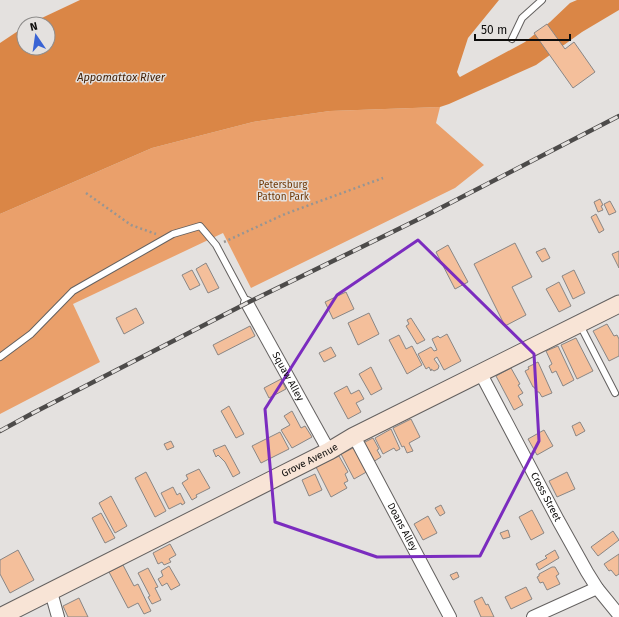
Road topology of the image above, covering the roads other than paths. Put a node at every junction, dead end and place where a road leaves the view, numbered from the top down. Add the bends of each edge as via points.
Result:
1 (542, 0) edge
2 (512, 39) dead end
3 (247, 303) joint
4 (619, 304) edge
5 (580, 324) junction
6 (0, 357) edge
7 (481, 374) junction
8 (615, 393) dead end
9 (354, 436) junction
10 (329, 451) junction
11 (597, 588) junction
12 (50, 592) junction
13 (619, 615) edge
14 (0, 617) edge
15 (58, 617) edge
16 (450, 617) edge
17 (533, 617) edge

1 - 2 lane via 522,18
3 - 6 lane via 216,245 200,226 173,234 73,291 31,334
3 - 10 street, Squaw Alley
4 - 5 main road, Grove Avenue
5 - 7 main road, Grove Avenue
5 - 8 lane
7 - 9 main road, Grove Avenue
7 - 11 street, Cross Street
9 - 10 main road, Grove Avenue
9 - 16 street, Doans Alley
10 - 12 main road, Grove Avenue
11 - 13 street, Cross Street
11 - 17 street
12 - 14 main road, Grove Avenue
12 - 15 street

